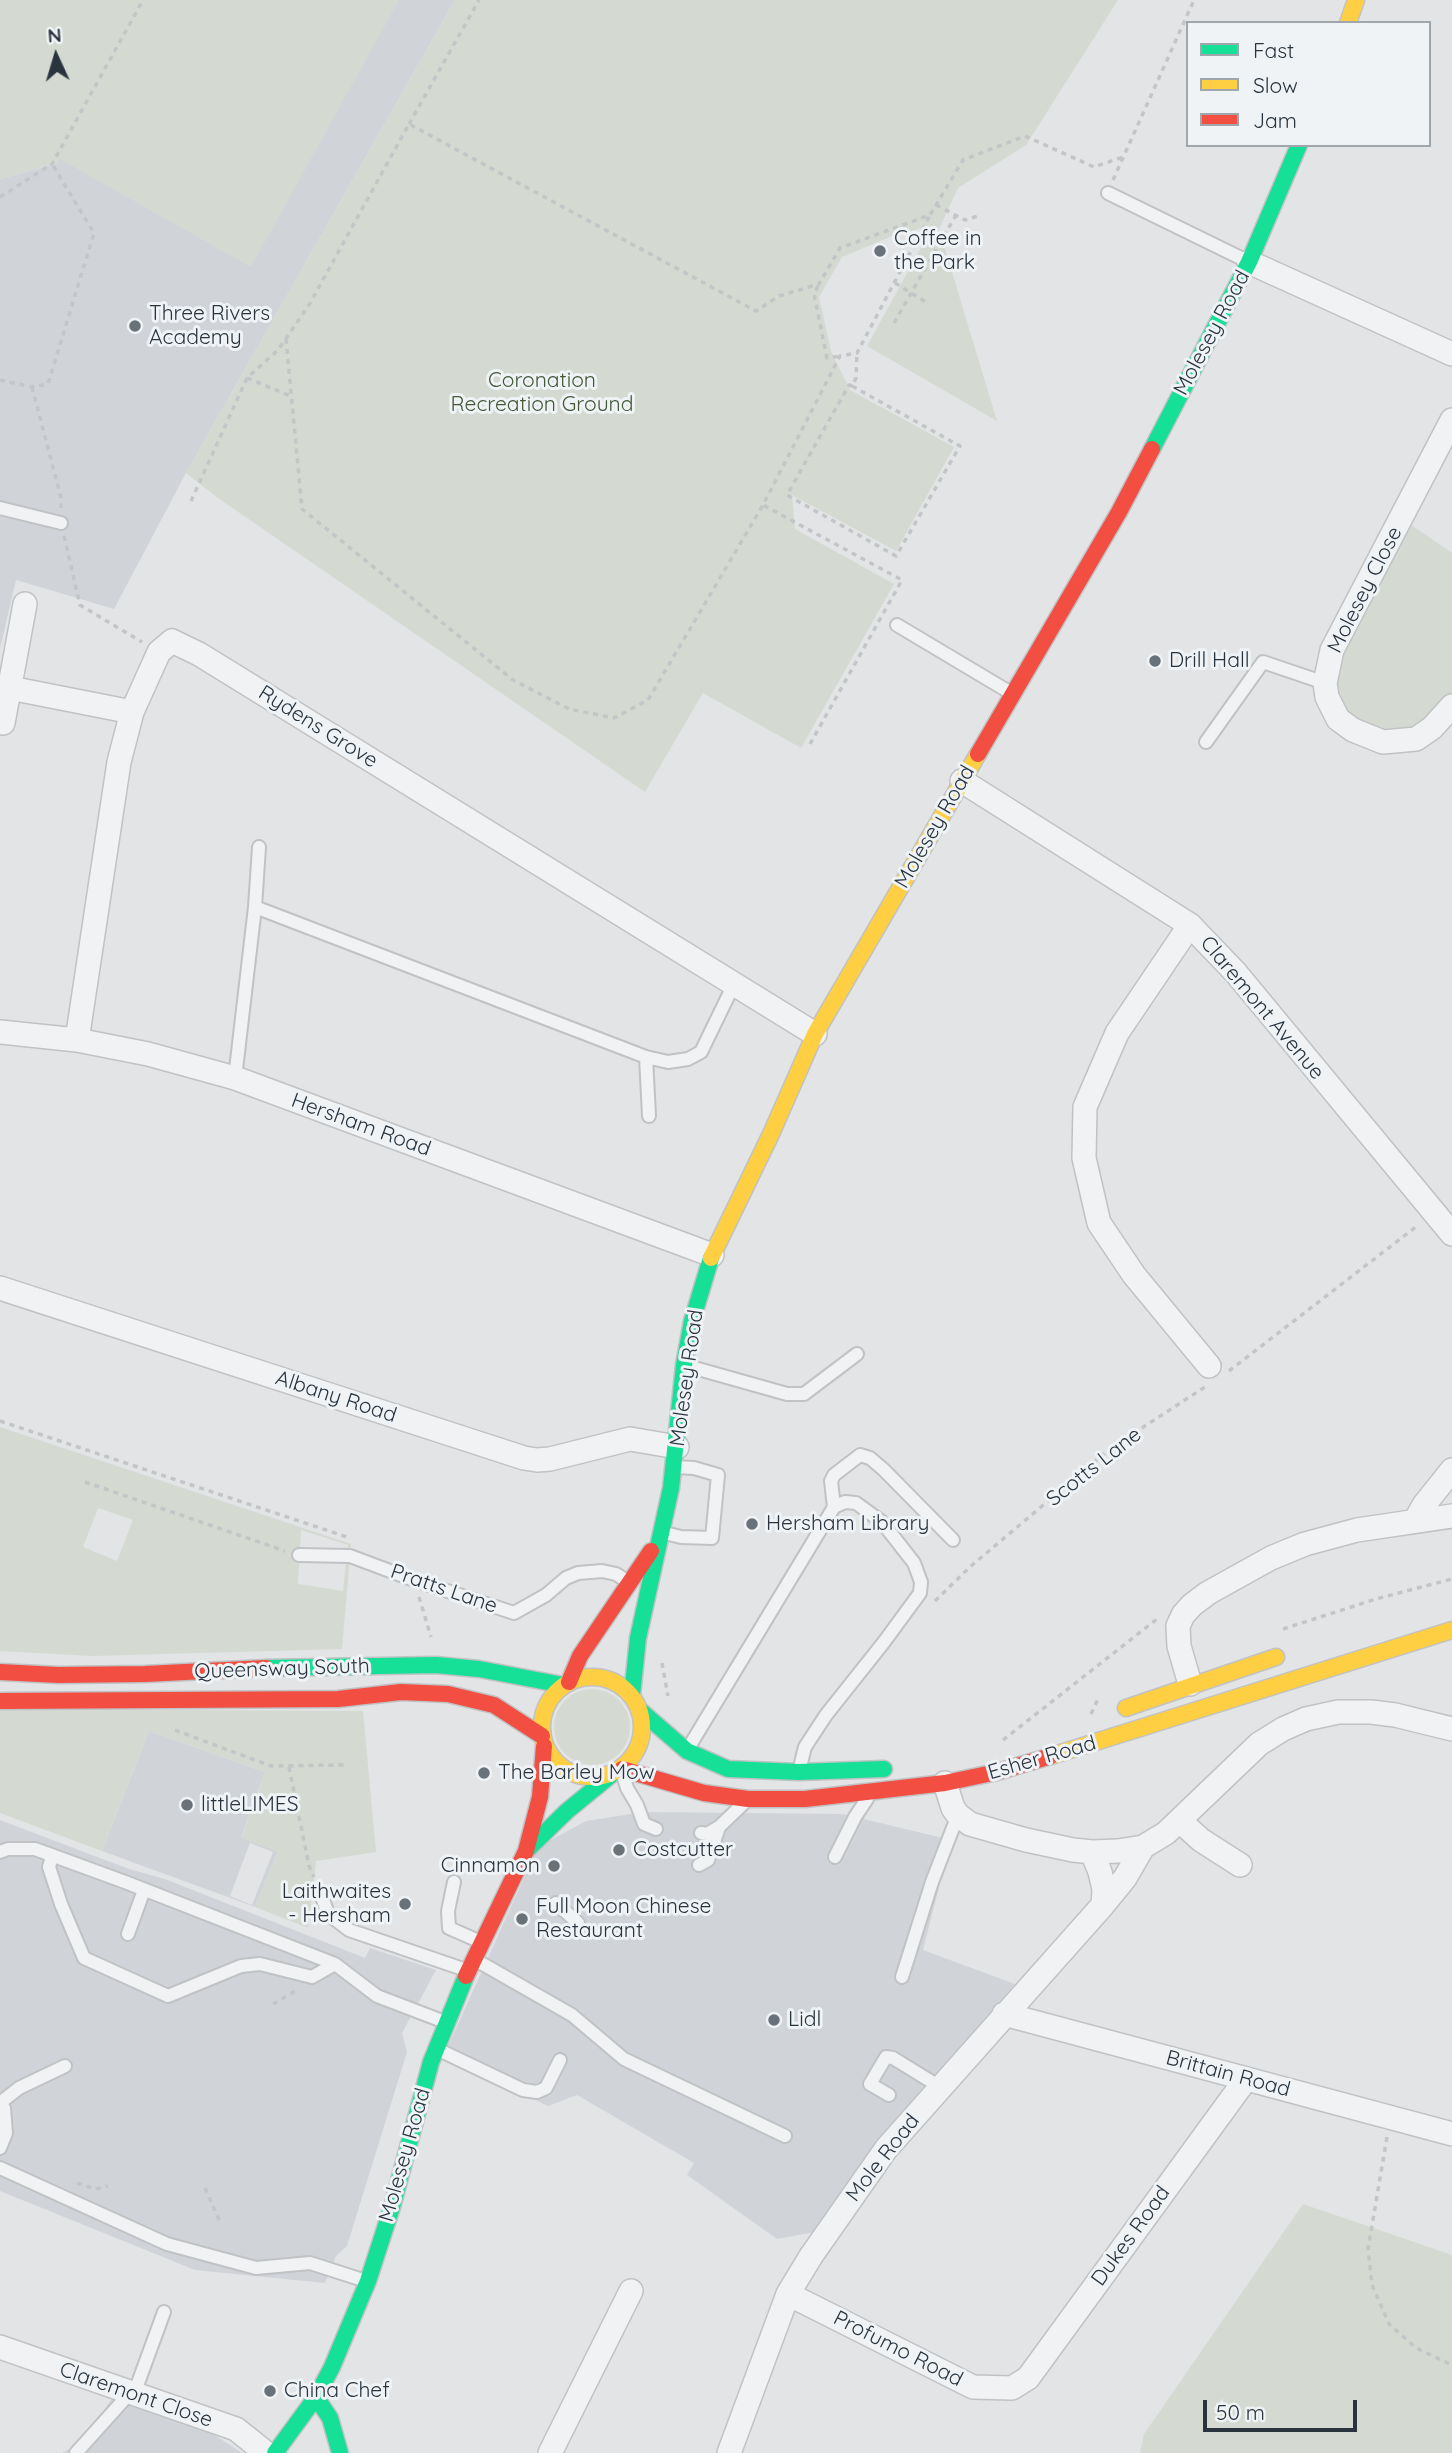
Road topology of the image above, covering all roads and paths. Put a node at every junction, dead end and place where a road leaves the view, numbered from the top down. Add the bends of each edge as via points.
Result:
1 (142, 0) edge
2 (479, 0) edge
3 (1194, 0) edge
4 (1356, 0) edge
5 (1349, 21) edge
6 (409, 124) junction
7 (1298, 147) edge
8 (1123, 157) junction
9 (52, 164) junction
10 (1108, 194) joint
11 (0, 197) edge
12 (936, 205) junction
13 (930, 215) junction
14 (956, 215) junction
15 (978, 216) dead end
16 (1249, 262) junction
17 (895, 283) junction
18 (819, 284) junction
19 (912, 292) junction
20 (929, 304) dead end
21 (894, 323) dead end
22 (286, 338) junction
23 (858, 353) junction
24 (1452, 354) edge
25 (840, 356) junction
26 (247, 378) junction
27 (0, 380) edge
28 (852, 386) junction
29 (32, 387) junction
30 (293, 397) junction
31 (1452, 420) edge
32 (191, 501) dead end
33 (763, 505) junction
34 (0, 508) edge
35 (61, 523) junction
36 (25, 604) dead end
37 (897, 625) dead end
38 (159, 652) junction
39 (1325, 682) junction
40 (10, 688) junction
41 (1013, 694) junction
42 (1452, 706) edge
43 (132, 712) junction
44 (3, 723) dead end
45 (1206, 742) dead end
46 (810, 744) dead end
47 (962, 781) junction
48 (259, 848) dead end
49 (255, 907) junction
50 (1190, 925) junction
51 (734, 984) junction
52 (0, 1032) edge
53 (815, 1034) junction
54 (77, 1040) junction
55 (646, 1057) junction
56 (235, 1078) junction
57 (649, 1116) dead end
58 (1433, 1213) junction
59 (1452, 1234) edge
60 (712, 1255) junction
61 (0, 1288) edge
62 (857, 1354) dead end
63 (684, 1365) junction
64 (1214, 1375) junction
65 (0, 1421) edge
66 (676, 1457) junction
67 (1452, 1470) edge
68 (85, 1482) dead end
69 (834, 1507) junction
70 (1452, 1516) edge
71 (1415, 1521) junction
72 (660, 1536) junction
73 (953, 1541) dead end
74 (299, 1555) joint
75 (355, 1558) junction
76 (414, 1580) junction
77 (631, 1583) junction
78 (650, 1591) junction
79 (932, 1604) dead end
80 (1183, 1615) junction
81 (1452, 1630) edge
82 (431, 1637) dead end
83 (1294, 1652) dead end
84 (0, 1672) edge
85 (566, 1684) junction
86 (1190, 1685) junction
87 (632, 1695) junction
88 (0, 1701) edge
89 (642, 1712) junction
90 (1114, 1712) dead end
91 (168, 1727) dead end
92 (1452, 1729) edge
93 (543, 1741) junction
94 (998, 1744) dead end
95 (687, 1751) junction
96 (346, 1765) dead end
97 (289, 1767) junction
98 (898, 1767) dead end
99 (616, 1772) junction
100 (799, 1772) junction
101 (945, 1783) junction
102 (872, 1793) junction
103 (748, 1799) junction
104 (958, 1815) junction
105 (1180, 1821) junction
106 (719, 1827) junction
107 (649, 1828) dead end
108 (701, 1833) dead end
109 (1143, 1847) junction
110 (700, 1850) dead end
111 (526, 1851) junction
112 (0, 1852) edge
113 (1092, 1852) junction
114 (52, 1856) junction
115 (835, 1857) dead end
116 (699, 1865) dead end
117 (1240, 1865) dead end
118 (454, 1882) dead end
119 (144, 1889) junction
120 (320, 1891) joint
121 (556, 1903) dead end
122 (1103, 1905) junction
123 (578, 1923) dead end
124 (128, 1934) dead end
125 (482, 1942) junction
126 (335, 1964) junction
127 (471, 1965) junction
128 (312, 1977) junction
129 (902, 1977) dead end
130 (273, 2004) dead end
131 (997, 2013) junction
132 (446, 2023) junction
133 (436, 2049) junction
134 (560, 2060) dead end
135 (65, 2066) dead end
136 (1246, 2079) junction
137 (940, 2087) junction
138 (889, 2095) dead end
139 (0, 2104) edge
140 (1391, 2117) junction
141 (1452, 2134) edge
142 (785, 2136) dead end
143 (0, 2148) edge
144 (0, 2168) edge
145 (205, 2188) dead end
146 (220, 2222) dead end
147 (368, 2281) junction
148 (631, 2291) dead end
149 (788, 2294) junction
150 (164, 2312) dead end
151 (0, 2347) edge
152 (1452, 2364) edge
153 (1012, 2388) joint
154 (132, 2393) junction
155 (316, 2397) junction
156 (76, 2453) edge
157 (266, 2453) edge
158 (275, 2453) edge
159 (340, 2453) edge
160 (550, 2453) edge
161 (729, 2453) edge

1 - 9 path
2 - 6 path
3 - 8 path
4 - 5 street
6 - 18 path via 756,311 779,296
6 - 22 path
7 - 16 street, Molesey Road
8 - 10 path
8 - 12 path via 1094,167 1026,136 963,160
9 - 11 path
9 - 29 path via 94,233 48,384
10 - 16 lane
12 - 13 path
12 - 14 path
13 - 17 path
13 - 18 path via 841,248
14 - 15 path via 965,220
14 - 19 path
16 - 24 street
16 - 41 street, Molesey Road via 1118,512
17 - 19 path
17 - 23 path
18 - 25 path via 814,294 827,358
19 - 20 path
19 - 21 path
22 - 26 path
22 - 30 path
23 - 25 path
23 - 28 path
25 - 33 path
26 - 30 path
26 - 32 path
27 - 29 path
28 - 28 path via 960,446 896,556 787,495
29 - 35 path via 61,498
30 - 33 path via 302,509 513,680 569,709 614,718 648,700
31 - 39 street, Molesey Close via 1332,650
33 - 46 path via 902,580
34 - 35 lane
35 - 38 path via 80,604
36 - 40 street
37 - 41 lane
38 - 43 street
38 - 51 street, Rydens Grove via 172,641 199,654
39 - 42 street via 1338,719 1383,742 1416,739
39 - 45 lane via 1263,662
40 - 43 street
40 - 44 street
41 - 47 street, Molesey Road
43 - 54 street via 119,762
47 - 50 street, Claremont Avenue
47 - 53 street, Molesey Road
48 - 49 lane
49 - 55 lane
49 - 56 lane
50 - 58 street, Claremont Avenue via 1236,973
50 - 64 street via 1117,1033 1085,1107 1084,1158 1099,1223
51 - 53 street, Rydens Grove
51 - 55 lane via 701,1052 668,1062
52 - 54 street, Hersham Road
53 - 60 street, Molesey Road
54 - 56 street, Hersham Road
55 - 57 lane
56 - 60 street, Hersham Road
58 - 59 street, Claremont Avenue
58 - 64 path, Scotts Lane
60 - 63 street, Molesey Road
61 - 66 street, Albany Road via 524,1458 550,1459 630,1439
62 - 63 lane via 804,1394 788,1394
63 - 66 street, Molesey Road
64 - 79 path, Scotts Lane via 1111,1448
65 - 75 path via 355,1540
66 - 72 street, Molesey Road
66 - 72 lane via 718,1475 712,1538
67 - 71 street
68 - 74 path
69 - 73 lane via 831,1481 860,1455 884,1470
69 - 95 lane
69 - 100 lane via 856,1503 881,1522 914,1563 920,1593 804,1747
70 - 71 street
71 - 80 street via 1305,1544 1208,1593
72 - 77 street, Molesey Road
72 - 78 street, Molesey Road
74 - 75 lane, Pratts Lane
75 - 76 lane, Pratts Lane
76 - 77 lane, Pratts Lane via 514,1613 578,1573 602,1571
76 - 82 path
77 - 78 lane, Pratts Lane
77 - 85 street, Molesey Road
78 - 87 street, Molesey Road
80 - 86 street via 1177,1634
80 - 94 path via 1159,1618
81 - 101 street, Esher Road via 1041,1759
83 - 86 street, Esher Road
84 - 85 street, Queensway South via 145,1674 436,1665
85 - 87 street via 600,1678
85 - 93 street via 554,1691 545,1705
86 - 90 street, Esher Road
87 - 89 street
88 - 93 street, Queensway South via 338,1699 401,1692 448,1693 494,1705
89 - 95 street
89 - 99 street via 639,1747
91 - 97 path via 271,1766
92 - 105 street via 1371,1712 1338,1712 1306,1719 1259,1744
93 - 99 street via 553,1759 572,1771 596,1777
93 - 111 street, Molesey Road via 540,1797
95 - 100 street via 728,1769
96 - 97 path
97 - 120 path via 309,1866
98 - 100 street
99 - 103 street, Esher Road via 647,1774 704,1793
99 - 107 lane
99 - 111 street, Molesey Road via 557,1819
101 - 102 street, Esher Road
101 - 104 street
102 - 103 street, Esher Road via 805,1800
102 - 115 lane
103 - 106 lane
104 - 113 street via 1026,1840
104 - 129 lane
105 - 109 street
105 - 117 street
106 - 108 lane
106 - 110 lane
106 - 116 lane via 708,1860
109 - 113 street
109 - 122 street, Mole Road
111 - 125 street, Molesey Road via 518,1880
112 - 114 lane via 36,1850
113 - 122 street via 1104,1889
114 - 119 lane
114 - 128 lane via 49,1867 84,1958 168,1996 241,1966 260,1964
118 - 125 lane via 449,1928
119 - 124 lane
119 - 126 lane
120 - 127 lane via 328,1914 349,1930
121 - 123 lane
122 - 131 street, Mole Road
125 - 127 street, Molesey Road
126 - 128 lane
126 - 132 lane via 377,1996
127 - 132 street, Molesey Road
127 - 142 lane via 572,2015 624,2059
128 - 130 path
131 - 136 street, Brittain Road
131 - 137 street, Mole Road
132 - 133 street, Molesey Road
133 - 134 lane via 523,2090 537,2092 546,2088
133 - 147 street, Molesey Road
135 - 139 lane via 19,2088
136 - 140 street, Brittain Road
136 - 153 street, Dukes Road via 1028,2378
137 - 138 lane via 886,2057 870,2084
137 - 149 street, Mole Road via 886,2149
139 - 143 lane via 6,2133
140 - 141 street, Brittain Road
140 - 152 path via 1368,2249 1372,2286 1390,2324 1416,2348
144 - 147 lane via 167,2244 256,2268 310,2263
145 - 146 path
147 - 155 street, Molesey Road
148 - 160 street
149 - 153 street, Profumo Road via 973,2387
149 - 161 street, Mole Road
150 - 154 lane
151 - 154 street, Claremont Close
154 - 156 lane
154 - 157 street, Claremont Close via 236,2429
155 - 158 street, Molesey Road
155 - 159 street via 331,2418

